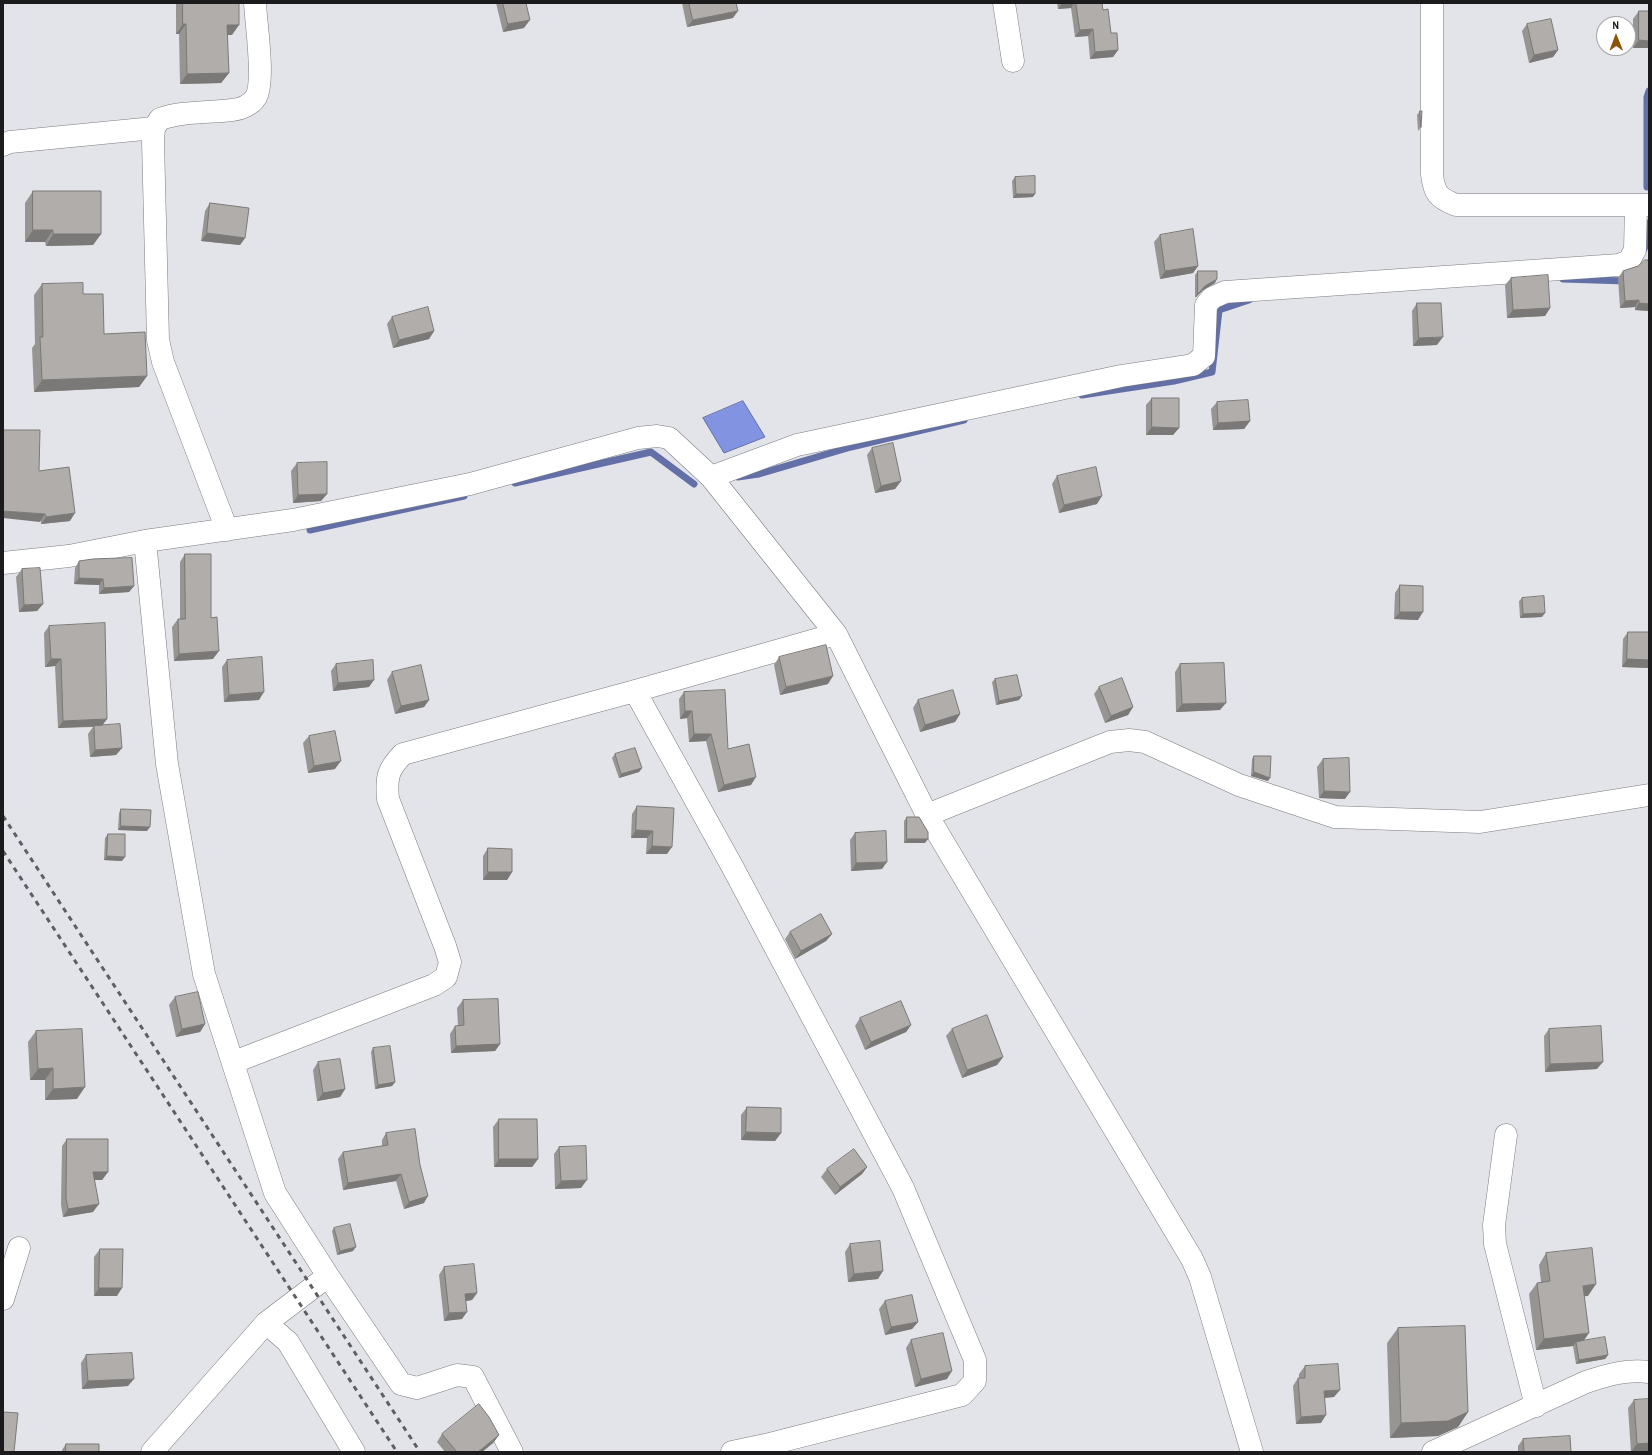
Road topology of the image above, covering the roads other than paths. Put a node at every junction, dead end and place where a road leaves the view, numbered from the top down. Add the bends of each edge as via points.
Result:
1 (255, 3) edge
2 (1004, 3) edge
3 (1432, 3) edge
4 (1013, 61) dead end
5 (154, 128) junction
6 (3, 145) edge
7 (1643, 205) edge
8 (711, 477) junction
9 (227, 530) junction
10 (145, 541) junction
11 (3, 563) edge
12 (836, 634) junction
13 (635, 692) junction
14 (1649, 795) edge
15 (927, 815) junction
16 (234, 1062) junction
17 (1506, 1135) dead end
18 (18, 1248) dead end
19 (328, 1276) junction
20 (3, 1299) edge
21 (266, 1323) junction
22 (1649, 1372) edge
23 (1536, 1406) junction
24 (773, 1448) edge
25 (152, 1452) edge
26 (354, 1452) edge
27 (512, 1452) edge
28 (732, 1452) edge
29 (1252, 1452) edge
30 (1433, 1452) edge

1 - 5 street via 260,84 255,98 247,106 234,110 173,114 160,119
2 - 4 street
3 - 7 street via 1432,174 1434,188 1442,199 1456,204
5 - 6 street via 10,142
5 - 9 street via 158,340 163,362
7 - 8 street via 1635,250 1629,261 1619,265 1225,292 1212,298 1206,305 1204,356 1193,365 1121,376 797,446
8 - 9 street via 669,438 638,438 470,484 292,520
8 - 12 street
9 - 10 street
10 - 11 street via 69,556
10 - 16 street via 168,771 204,974
12 - 13 street
12 - 15 street
13 - 16 street via 403,754 392,765 386,782 388,799 445,946 450,962 446,977 434,985
13 - 24 street via 732,866 903,1188 975,1360 975,1381 962,1395
14 - 15 street via 1480,822 1335,817 1240,785 1145,742 1128,740 1110,742
15 - 29 street via 1192,1259 1200,1277
16 - 19 street via 275,1193
17 - 23 street via 1494,1225 1496,1244
18 - 20 street
19 - 21 street
19 - 27 street via 401,1384 417,1388 457,1375 473,1376
21 - 25 street
21 - 26 street via 288,1342
22 - 23 street via 1612,1374 1586,1382
23 - 30 street
24 - 28 street

